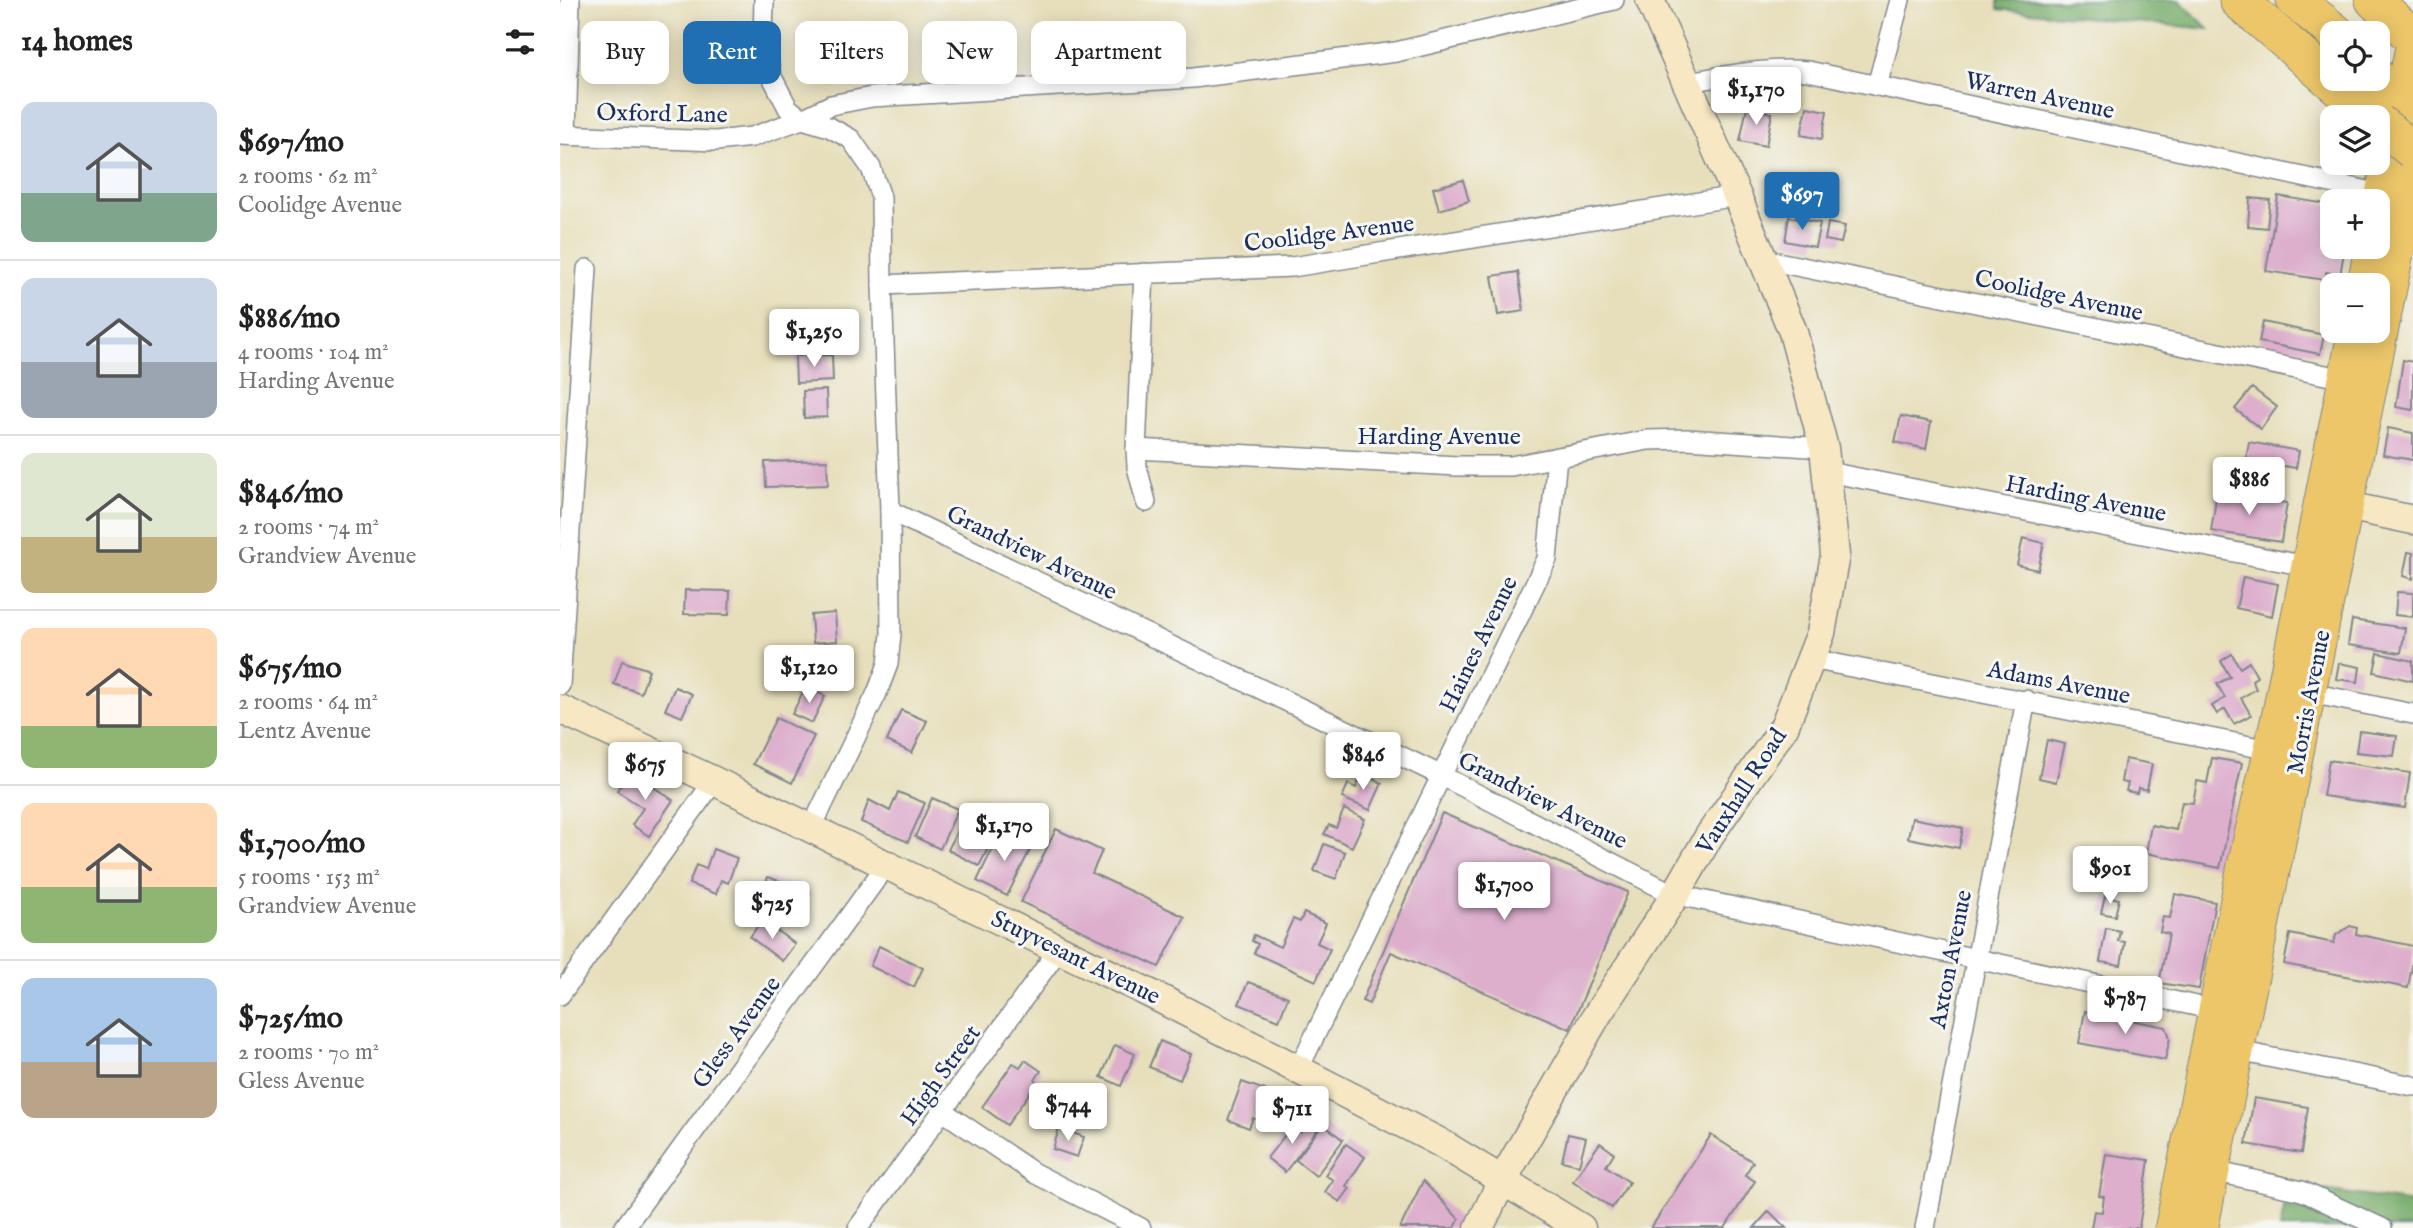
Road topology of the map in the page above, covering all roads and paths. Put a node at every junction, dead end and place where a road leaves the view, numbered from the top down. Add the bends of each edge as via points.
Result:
1 (570, 0) edge
2 (764, 0) edge
3 (1614, 0) edge
4 (1650, 0) edge
5 (1900, 0) edge
6 (2218, 0) edge
7 (2238, 0) edge
8 (2295, 0) edge
9 (2311, 0) edge
10 (2321, 21) edge
11 (2331, 21) edge
12 (2398, 24) edge
13 (2309, 62) junction
14 (1686, 82) junction
15 (1877, 86) junction
16 (2358, 105) edge
17 (2389, 105) edge
18 (802, 119) junction
19 (563, 135) edge
20 (2381, 175) edge
21 (2324, 189) edge
22 (1737, 196) junction
23 (1763, 259) junction
24 (587, 269) dead end
25 (1144, 273) junction
26 (882, 285) junction
27 (2352, 343) edge
28 (2345, 379) junction
29 (1136, 449) junction
30 (1557, 457) junction
31 (1826, 460) junction
32 (1146, 502) dead end
33 (2347, 506) junction
34 (890, 511) junction
35 (2413, 520) edge
36 (2321, 568) junction
37 (1811, 659) junction
38 (560, 685) edge
39 (2296, 690) junction
40 (2026, 700) junction
41 (560, 709) edge
42 (2413, 713) edge
43 (2284, 753) junction
44 (1440, 775) junction
45 (714, 780) junction
46 (811, 829) junction
47 (887, 864) junction
48 (1676, 894) junction
49 (1059, 949) junction
50 (1975, 960) junction
51 (560, 995) edge
52 (2214, 1010) junction
53 (2238, 1051) junction
54 (1298, 1070) junction
55 (2413, 1086) edge
56 (944, 1112) junction
57 (2199, 1168) junction
58 (1502, 1181) junction
59 (624, 1228) edge
60 (858, 1228) edge
61 (1141, 1228) edge
62 (1479, 1228) edge
63 (1581, 1228) edge
64 (1925, 1228) edge
65 (2171, 1228) edge
66 (2202, 1228) edge
67 (2382, 1228) edge

1 - 19 street
2 - 18 street via 763,39 771,75 788,108
3 - 18 street, Oxford Lane via 1396,52 1193,78 872,97 831,105
4 - 14 street, Vauxhall Road
5 - 15 street
6 - 13 highway via 2254,31
7 - 13 highway
8 - 10 highway
9 - 11 highway
12 - 17 main road, Morris Avenue
13 - 16 highway
14 - 15 street, Warren Avenue via 1787,69
14 - 22 street, Vauxhall Road
15 - 21 street, Warren Avenue
18 - 19 street, Oxford Lane via 752,137 716,141
18 - 26 street via 851,139 871,168 881,197
20 - 33 main road, Morris Avenue
22 - 23 street, Vauxhall Road
22 - 25 street, Coolidge Avenue via 1292,267
23 - 28 street, Coolidge Avenue
23 - 31 street, Vauxhall Road via 1793,332
24 - 38 street
25 - 26 street, Coolidge Avenue
25 - 29 street
26 - 34 street
27 - 28 main road, Morris Avenue
28 - 36 main road, Morris Avenue
29 - 30 street, Harding Avenue via 1458,466 1511,466
29 - 32 street
30 - 31 street, Harding Avenue via 1648,440 1687,439
30 - 44 street, Haines Avenue via 1547,559
31 - 36 street, Harding Avenue
31 - 37 street, Vauxhall Road via 1835,555 1821,633
33 - 35 street
33 - 36 main road, Morris Avenue
34 - 44 street, Grandview Avenue
34 - 46 street via 888,664
36 - 39 main road, Morris Avenue
37 - 40 street, Adams Avenue
37 - 48 street, Vauxhall Road via 1784,727 1709,836
39 - 42 street
39 - 43 main road, Morris Avenue
40 - 43 street, Adams Avenue
40 - 50 street, Axton Avenue
41 - 45 street, Stuyvesant Avenue
43 - 52 main road, Morris Avenue via 2250,833
43 - 53 main road, Morris Avenue
44 - 48 street, Grandview Avenue
44 - 54 street, Haines Avenue
45 - 46 street, Stuyvesant Avenue
45 - 51 street
46 - 47 street, Stuyvesant Avenue
47 - 49 street, Stuyvesant Avenue
47 - 59 street, Gless Avenue
48 - 50 street, Grandview Avenue
48 - 58 street, Vauxhall Road via 1597,1015
49 - 54 street, Stuyvesant Avenue
49 - 56 street, High Street
50 - 52 street, Grandview Avenue
50 - 64 street, Axton Avenue
52 - 57 main road, Morris Avenue
53 - 55 street
53 - 57 main road, Morris Avenue
54 - 58 street, Stuyvesant Avenue via 1439,1142
56 - 60 street, High Street
56 - 61 street via 1034,1173
57 - 65 main road, Morris Avenue
57 - 66 main road, Morris Avenue
57 - 67 street via 2295,1189
58 - 62 street, Vauxhall Road
58 - 63 street, Stuyvesant Avenue

